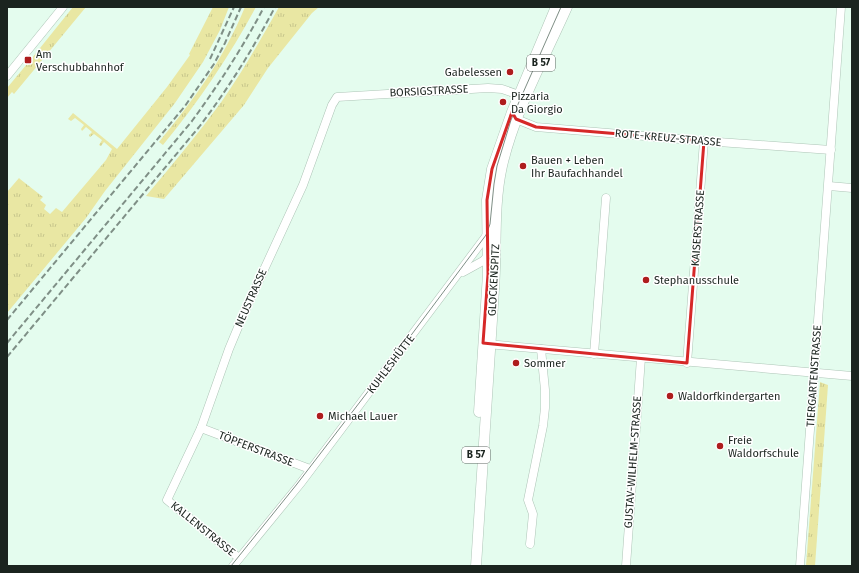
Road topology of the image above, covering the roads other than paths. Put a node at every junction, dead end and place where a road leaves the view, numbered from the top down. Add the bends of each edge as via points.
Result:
1 (63, 7) edge
2 (556, 7) edge
3 (567, 7) edge
4 (841, 7) edge
5 (7, 76) edge
6 (519, 95) junction
7 (337, 97) joint
8 (514, 116) junction
9 (704, 141) junction
10 (831, 150) junction
11 (829, 186) junction
12 (852, 188) edge
13 (606, 198) dead end
14 (492, 235) junction
15 (488, 256) junction
16 (459, 274) junction
17 (487, 344) junction
18 (541, 349) junction
19 (594, 354) junction
20 (641, 358) junction
21 (687, 363) junction
22 (814, 372) junction
23 (852, 376) edge
24 (201, 428) junction
25 (310, 469) junction
26 (167, 500) joint
27 (530, 544) dead end
28 (239, 558) junction
29 (233, 566) edge
30 (469, 566) edge
31 (476, 566) edge
32 (626, 566) edge
33 (800, 566) edge

1 - 5 street
2 - 6 main road, GLOCKENSPITZ / B 57
3 - 8 main road, GLOCKENSPITZ / B 57
4 - 10 street, TIERGARTENSTRASSE
6 - 7 street, BORSIGSTRASSE via 502,89 488,88
6 - 8 main road, GLOCKENSPITZ / B 57
7 - 24 street, NEUSTRASSE via 303,185 239,326
8 - 9 street, ROTE-KREUZ-STRASSE via 536,127
8 - 14 main road, GLOCKENSPITZ / B 57 via 492,169 487,200
9 - 10 street, ROTE-KREUZ-STRASSE
9 - 21 street, KAISERSTRASSE
10 - 11 street, TIERGARTENSTRASSE
11 - 12 street
11 - 22 street, TIERGARTENSTRASSE
13 - 19 street
14 - 15 main road, GLOCKENSPITZ / B 57
14 - 16 street, KUHLESHÜTTE
14 - 17 main road, GLOCKENSPITZ / B 57
15 - 16 street
15 - 17 main road, GLOCKENSPITZ / B 57
16 - 25 street, KUHLESHÜTTE
17 - 18 street
17 - 30 main road, GLOCKENSPITZ / B 57
17 - 31 main road, GLOCKENSPITZ / B 57
18 - 19 street
18 - 27 street via 545,408 528,500 532,514
19 - 20 street
20 - 21 street
20 - 32 street, GUSTAV-WILHELM-STRASSE
21 - 22 street
22 - 23 street
22 - 33 street, TIERGARTENSTRASSE
24 - 25 street, TÖPFERSTRASSE
24 - 26 street, NEUSTRASSE
25 - 28 street, KUHLESHÜTTE
26 - 28 street, KALLENSTRASSE
28 - 29 street, KUHLESHÜTTE

